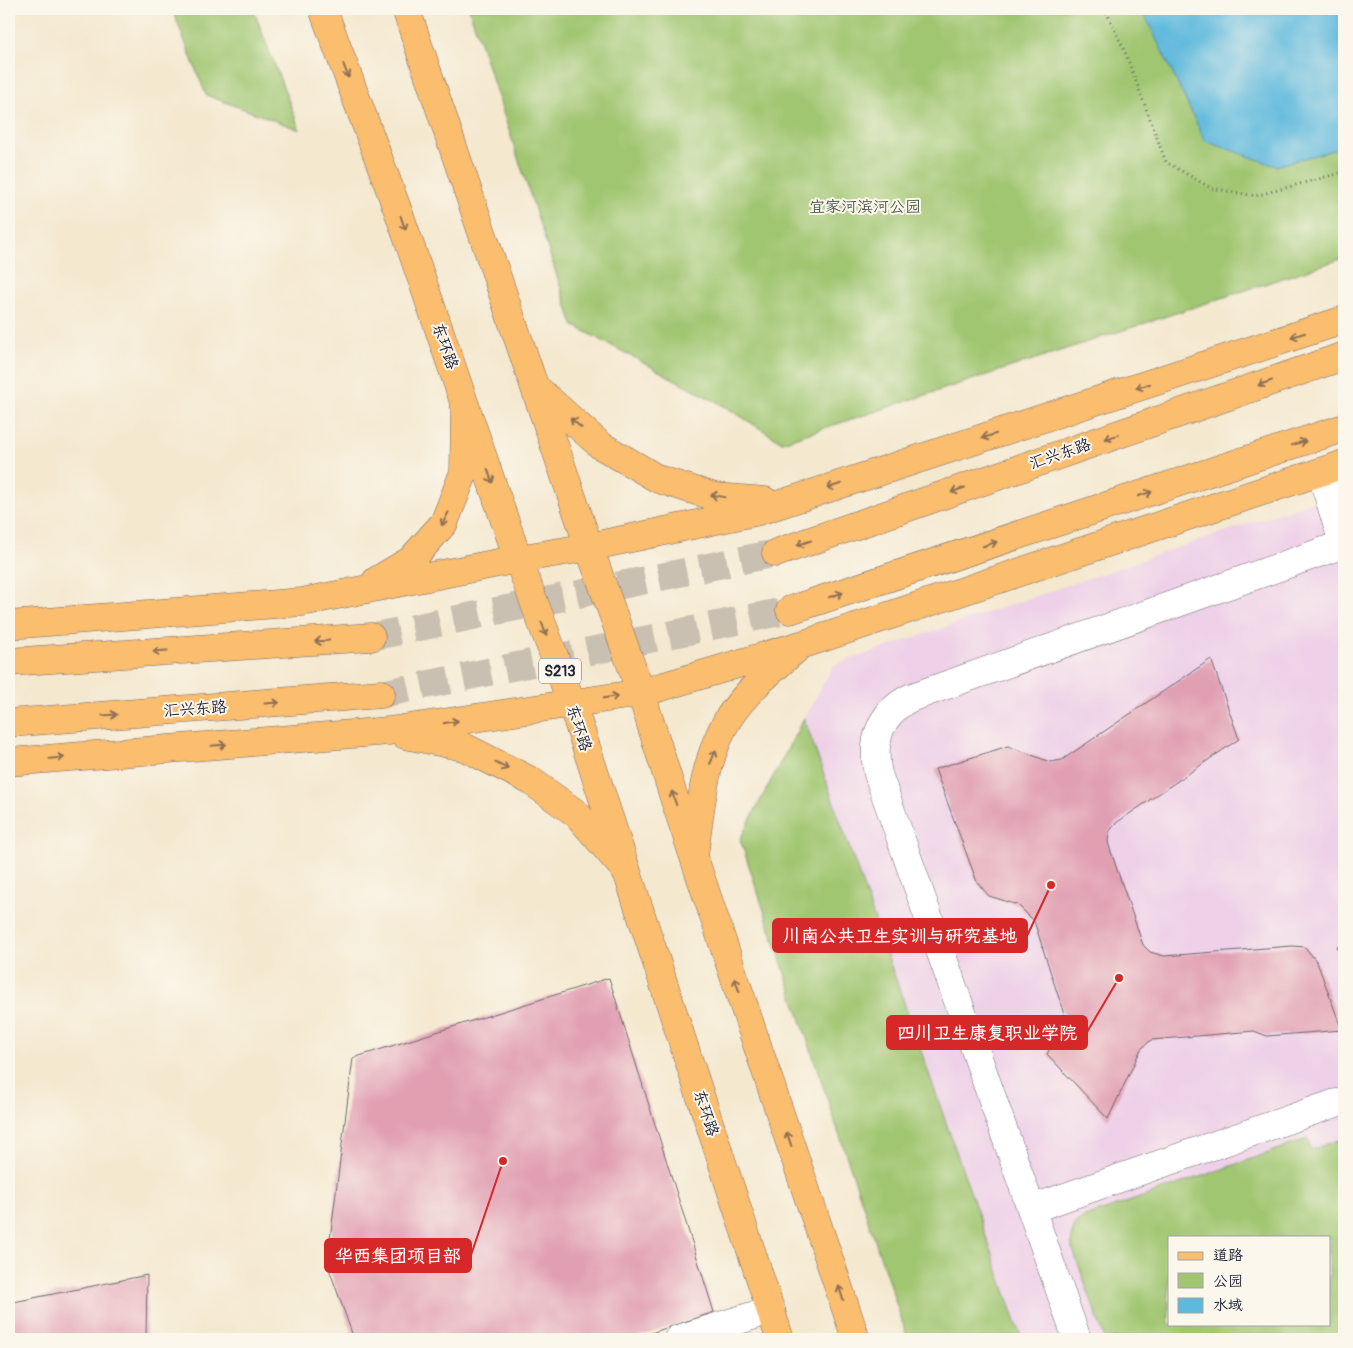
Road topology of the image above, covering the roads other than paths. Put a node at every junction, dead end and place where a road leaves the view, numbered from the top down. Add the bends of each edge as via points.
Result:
1 (317, 9) edge
2 (406, 9) edge
3 (327, 20) edge
4 (1344, 320) edge
5 (1344, 356) edge
6 (534, 387) junction
7 (465, 404) junction
8 (1344, 428) edge
9 (1333, 468) edge
10 (784, 503) junction
11 (1344, 545) edge
12 (589, 547) junction
13 (776, 553) tunnel mouth
14 (518, 559) junction
15 (361, 590) junction
16 (790, 610) tunnel mouth
17 (9, 626) edge
18 (371, 637) tunnel mouth
19 (801, 645) junction
20 (9, 662) edge
21 (641, 693) junction
22 (381, 694) tunnel mouth
23 (572, 704) junction
24 (9, 723) edge
25 (389, 732) junction
26 (9, 762) edge
27 (694, 856) junction
28 (626, 871) junction
29 (1336, 1103) dead end
30 (1031, 1209) junction
31 (771, 1310) junction
32 (678, 1339) edge
33 (780, 1339) edge
34 (856, 1339) edge
35 (1077, 1339) edge

1 - 3 main road, 东环路
2 - 6 main road
3 -> 7 main road, 东环路 / S213
4 -> 10 main road
5 -> 13 main road, 汇兴东路
10 -> 6 main road via 715,497 658,479 600,445
6 - 12 main road
7 -> 14 main road, 东环路 / S213
7 -> 15 main road via 464,472 444,523 411,560
16 -> 8 main road
9 - 11 street
9 - 19 main road
10 - 12 main road
11 - 30 street via 910,698 886,716 879,730 874,757 878,774
12 - 14 main road
12 - 21 main road
14 - 15 main road
14 -> 23 main road, 东环路 / S213
15 - 17 main road via 302,602
18 -> 20 main road
19 - 21 main road
27 -> 19 main road via 706,773 728,719 755,686
23 -> 21 main road
27 -> 21 main road
24 -> 22 main road, 汇兴东路
25 -> 23 main road
23 - 28 main road, 东环路 / S213
26 -> 25 main road
25 -> 28 main road via 464,747 531,781 576,814
34 -> 27 main road
28 - 31 main road, 东环路 / S213
29 - 30 street
30 - 35 street
31 - 32 street
31 - 33 main road, 东环路 / S213

